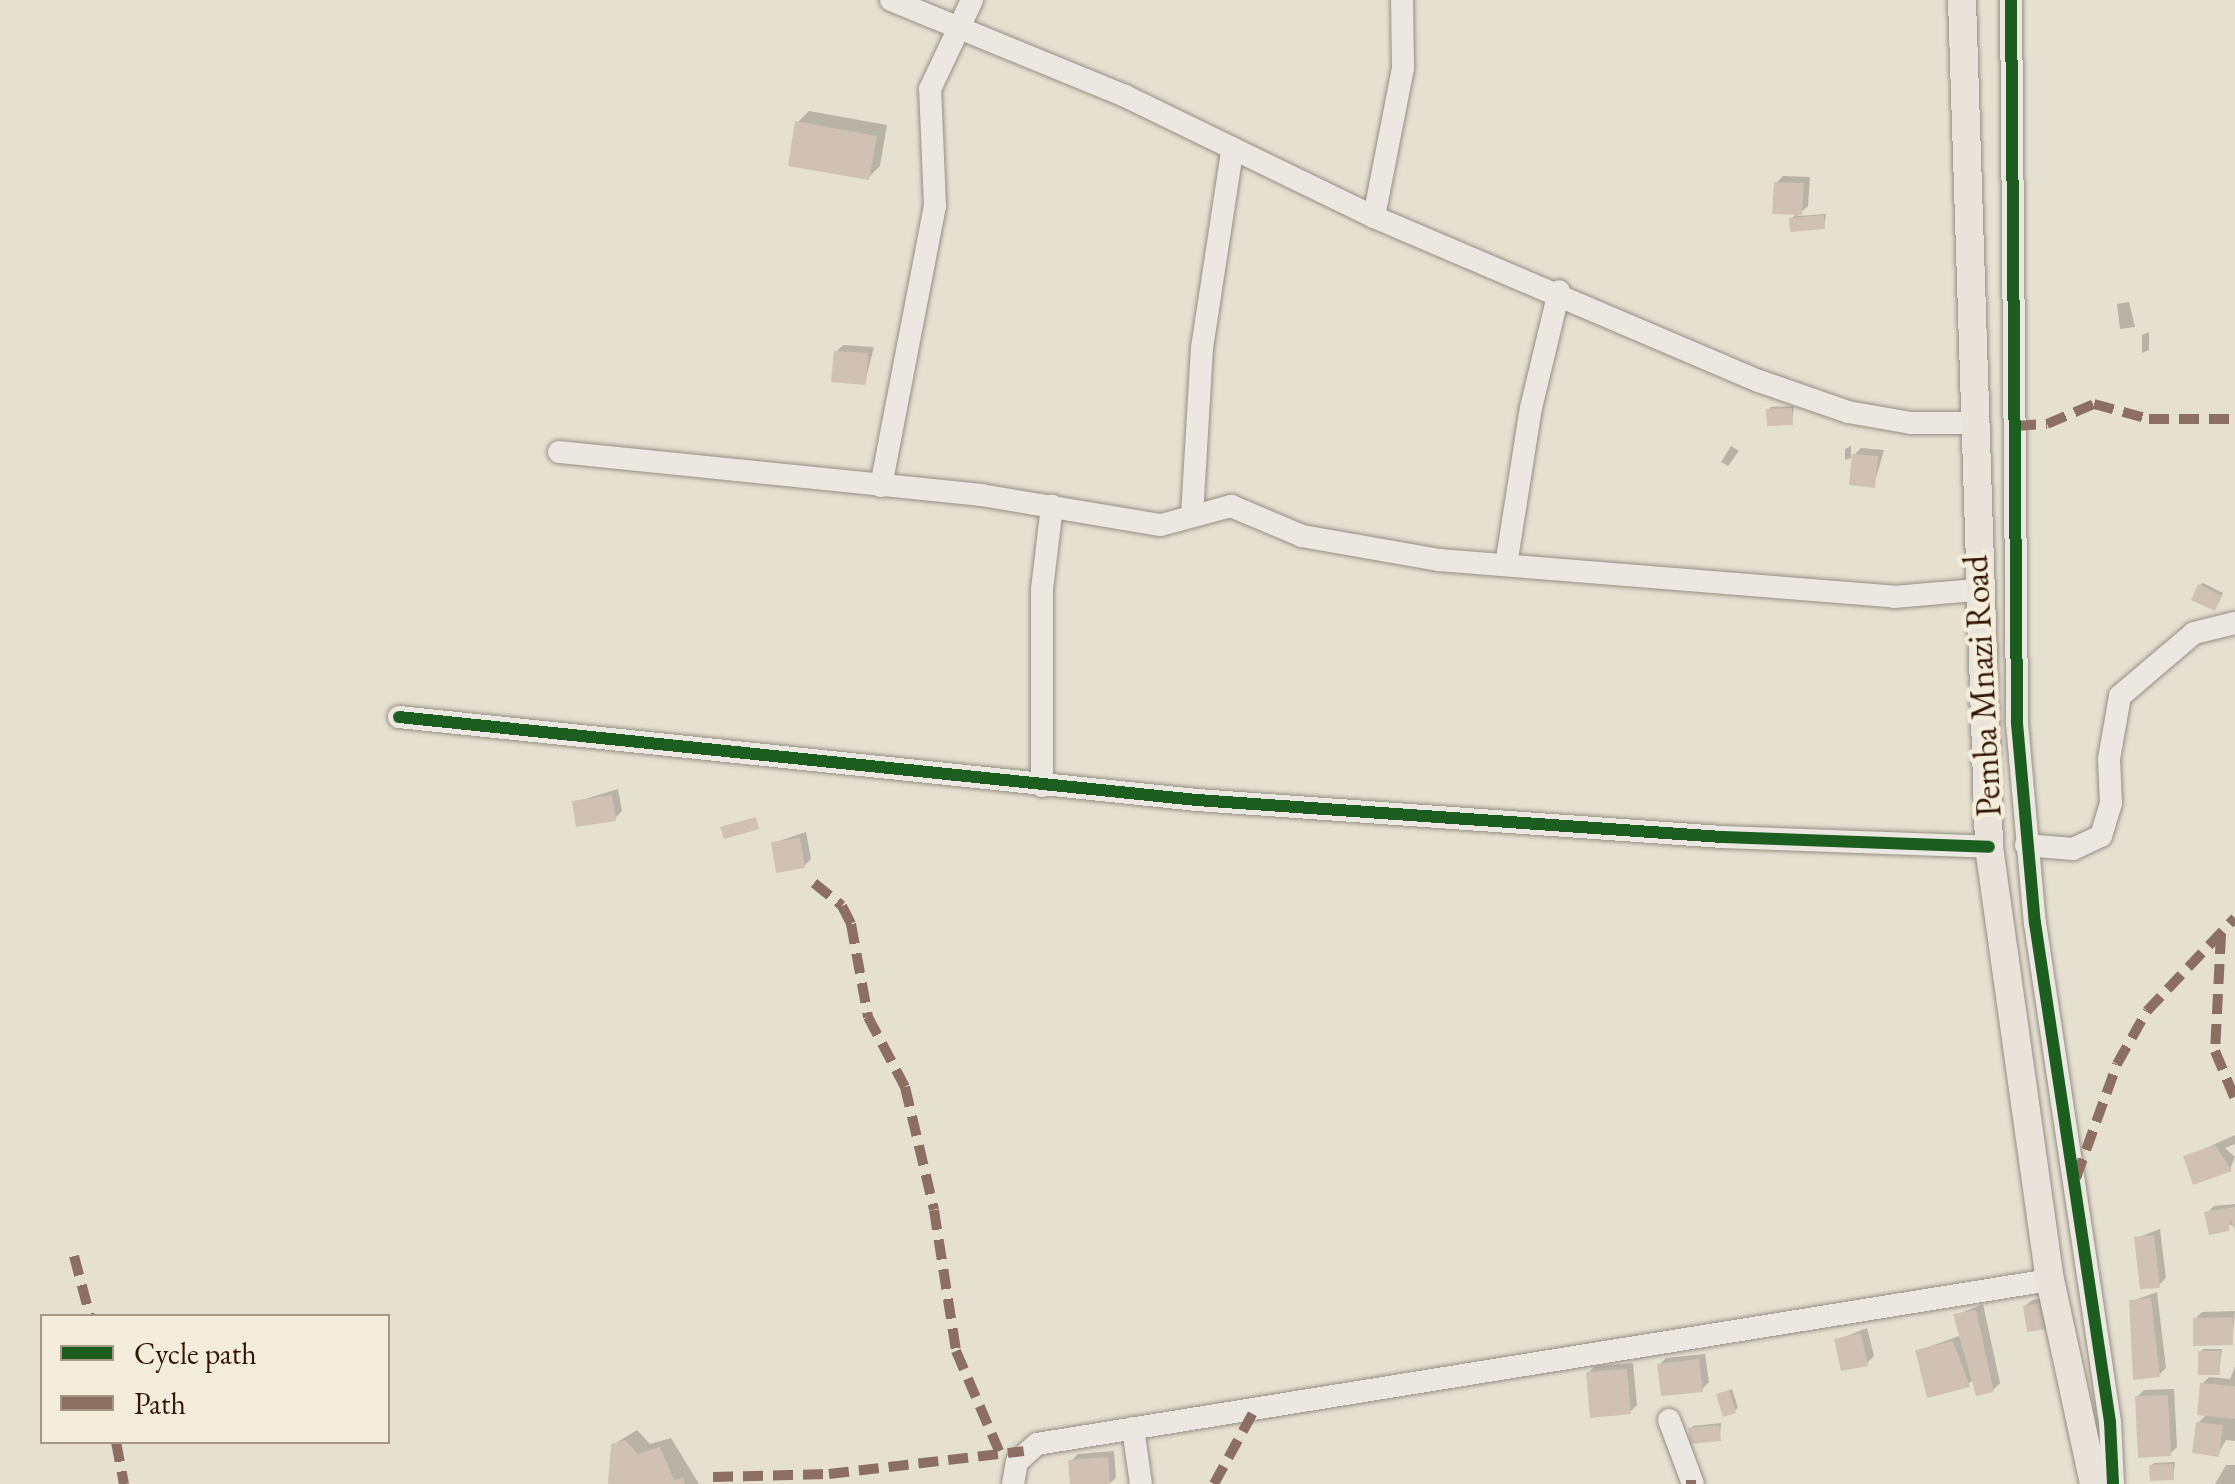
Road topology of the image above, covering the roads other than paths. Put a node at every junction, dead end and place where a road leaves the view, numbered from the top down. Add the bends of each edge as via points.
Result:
1 (890, 0) edge
2 (972, 0) edge
3 (1402, 0) edge
4 (1962, 0) edge
5 (2011, 0) edge
6 (962, 28) junction
7 (1232, 152) junction
8 (1374, 217) junction
9 (1559, 291) junction
10 (1972, 423) junction
11 (559, 452) dead end
12 (881, 486) junction
13 (1052, 506) junction
14 (1192, 516) junction
15 (1506, 565) junction
16 (1976, 590) junction
17 (2235, 623) edge
18 (399, 718) dead end
19 (1042, 786) junction
20 (2026, 845) junction
21 (1989, 847) junction
22 (2050, 1280) junction
23 (1669, 1420) dead end
24 (1133, 1428) junction
25 (1013, 1484) edge
26 (1141, 1484) edge
27 (1693, 1484) edge
28 (2094, 1484) edge
29 (2113, 1484) edge

1 - 6 street
2 - 6 street
3 - 8 street via 1403,68
4 - 10 main road, Pemba Mnazi Road
5 - 20 street via 2017,723
6 - 7 street via 1125,96
6 - 12 street via 930,89 938,181
7 - 8 street
7 - 14 street via 1200,368
8 - 9 street
9 - 10 street via 1759,381 1848,412 1911,423
9 - 15 street via 1531,408
10 - 16 main road, Pemba Mnazi Road
11 - 12 street
12 - 13 street
13 - 14 street via 1161,525
13 - 19 street via 1042,590
14 - 15 street via 1231,506 1302,536
15 - 16 street via 1894,597
16 - 21 main road, Pemba Mnazi Road
17 - 20 street via 2194,633 2120,696 2108,759 2112,804 2101,836 2073,849
18 - 19 street
19 - 21 street via 1722,838
20 - 29 street via 2110,1422
21 - 22 main road, Pemba Mnazi Road
22 - 24 street
22 - 28 main road, Pemba Mnazi Road
23 - 27 street
24 - 25 street via 1037,1444 1017,1462
24 - 26 street

